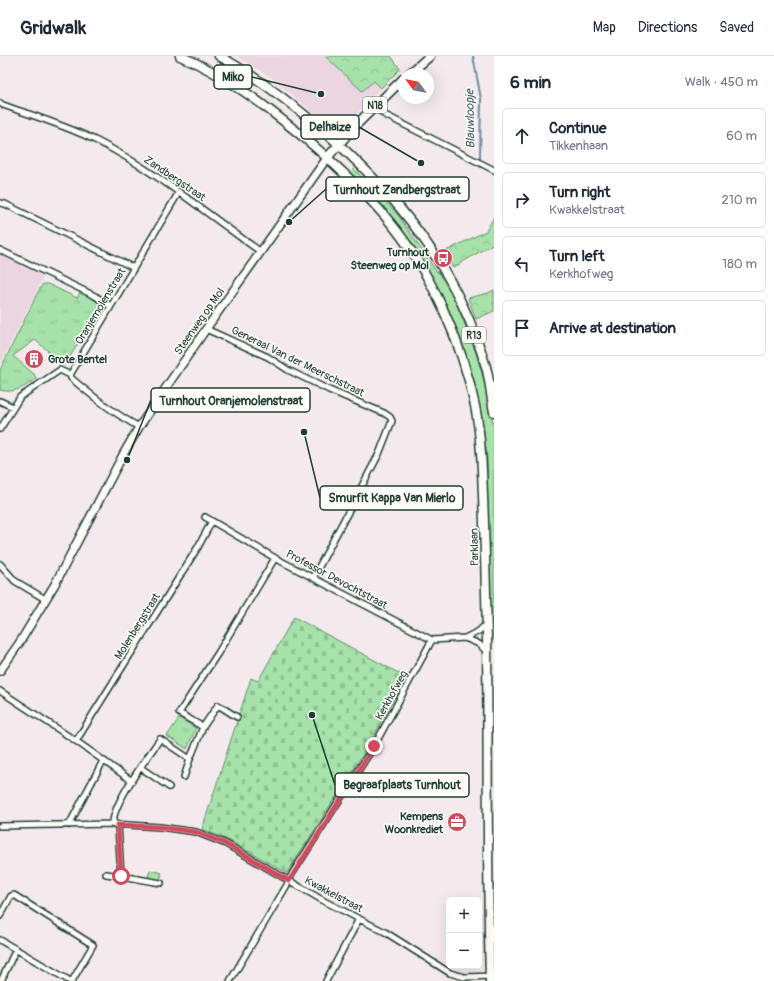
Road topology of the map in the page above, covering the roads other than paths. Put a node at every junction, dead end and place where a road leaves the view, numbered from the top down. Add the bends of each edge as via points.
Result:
1 (180, 56) edge
2 (219, 56) edge
3 (428, 57) edge
4 (416, 68) edge
5 (398, 84) edge
6 (0, 103) edge
7 (374, 106) junction
8 (339, 145) junction
9 (327, 158) junction
10 (494, 170) edge
11 (179, 192) junction
12 (0, 203) edge
13 (0, 250) edge
14 (261, 252) junction
15 (134, 268) junction
16 (111, 306) junction
17 (206, 329) junction
18 (70, 375) junction
19 (0, 401) edge
20 (13, 407) junction
21 (494, 412) edge
22 (140, 427) junction
23 (0, 429) edge
24 (205, 517) dead end
25 (212, 521) junction
26 (275, 558) junction
27 (0, 564) edge
28 (313, 578) junction
29 (45, 599) junction
30 (486, 624) junction
31 (465, 638) junction
32 (432, 640) junction
33 (487, 652) junction
34 (0, 671) edge
35 (0, 691) edge
36 (237, 717) dead end
37 (203, 727) junction
38 (76, 741) junction
39 (190, 759) junction
40 (103, 761) junction
41 (140, 769) junction
42 (184, 777) dead end
43 (132, 782) junction
44 (169, 787) dead end
45 (116, 824) junction
46 (69, 825) junction
47 (0, 826) edge
48 (106, 874) dead end
49 (121, 876) junction
50 (289, 881) junction
51 (161, 883) dead end
52 (0, 916) edge
53 (359, 919) junction
54 (0, 940) edge
55 (16, 949) junction
56 (492, 978) edge
57 (2, 981) edge
58 (71, 981) edge
59 (230, 981) edge
60 (326, 981) edge

1 - 9 main road, R13 via 257,100
2 - 8 main road, R13 via 244,69 280,95
3 - 4 main road
5 - 7 main road, Steenweg op Mol / N18
6 - 11 street, Zandbergstraat via 72,130 110,148
7 - 8 main road, Steenweg op Mol / N18
7 - 10 street via 385,115
8 - 9 main road, Steenweg op Mol / N18
8 - 21 main road, R13 via 402,210 440,263 460,299 474,333 486,367
9 - 14 street, Steenweg op Mol
9 - 30 main road, Parklaan / R13 via 365,194 413,255 456,340 475,407 481,447
11 - 14 street, Zandbergstraat
11 - 15 street, Oranjemolenstraat
12 - 15 street
13 - 16 street
14 - 17 street, Steenweg op Mol
15 - 16 street, Oranjemolenstraat
16 - 18 street, Oranjemolenstraat
17 - 22 street, Steenweg op Mol
17 - 28 street, Generaal Van der Meerschstraat via 268,357 322,387 384,413 392,421 378,454
18 - 20 street via 60,370 20,397
18 - 22 street via 126,420
19 - 20 street
20 - 23 street
22 - 29 street, Steenweg op Mol
24 - 25 street, Professor Devochtstraat
25 - 26 street, Professor Devochtstraat
25 - 38 street, Molenbergstraat
26 - 28 street, Professor Devochtstraat
26 - 37 street via 179,713
27 - 29 street via 15,581
28 - 32 street, Professor Devochtstraat
29 - 34 street, Steenweg op Mol
30 - 31 street
30 - 33 main road, Parklaan / R13
31 - 32 street
31 - 33 street via 479,644
32 - 50 street, Kerkhofweg via 374,746
33 - 56 main road, Parklaan / R13
35 - 38 street
36 - 37 street via 218,705
37 - 39 street
38 - 40 street
39 - 41 street via 160,739
39 - 42 street
40 - 43 street
40 - 46 street
41 - 43 street
41 - 44 street
43 - 45 street via 117,805 113,818
45 - 46 street, Kwakkelstraat
45 - 49 street
45 - 50 street, Kwakkelstraat via 196,832 226,844
46 - 47 street, Kwakkelstraat
48 - 49 street
49 - 51 street
50 - 53 street, Kwakkelstraat
50 - 59 street, Kerkhofweg
52 - 58 street via 14,895 94,944
53 - 56 street, Kwakkelstraat via 386,932 450,972 464,977
53 - 60 street
54 - 55 street
55 - 57 street
55 - 58 street

